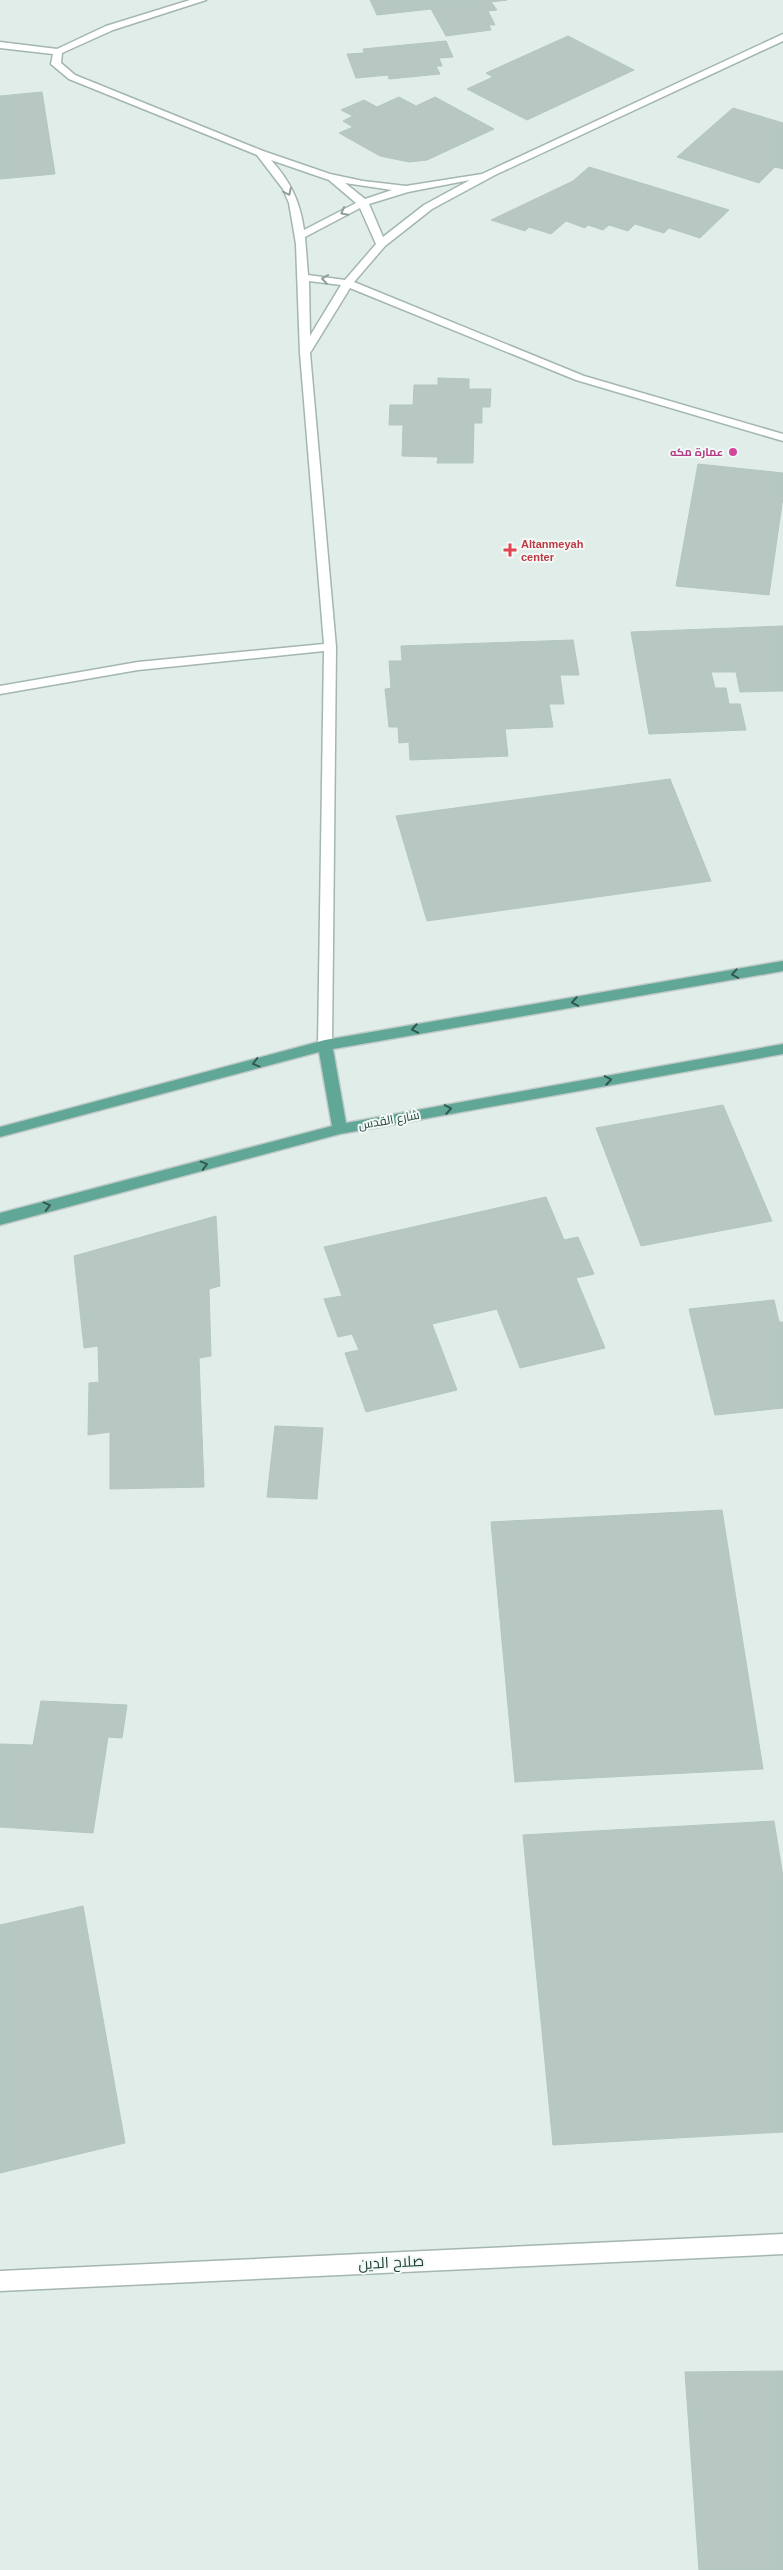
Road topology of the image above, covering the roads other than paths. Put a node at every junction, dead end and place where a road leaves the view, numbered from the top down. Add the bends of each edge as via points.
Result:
1 (201, 0) edge
2 (783, 38) edge
3 (0, 45) edge
4 (58, 52) junction
5 (260, 153) junction
6 (491, 173) junction
7 (333, 178) junction
8 (406, 189) junction
9 (363, 203) junction
10 (300, 236) junction
11 (381, 244) junction
12 (302, 277) junction
13 (348, 283) junction
14 (305, 354) junction
15 (783, 438) edge
16 (330, 647) junction
17 (0, 690) edge
18 (783, 966) edge
19 (326, 1045) junction
20 (783, 1049) edge
21 (340, 1129) junction
22 (0, 1132) edge
23 (0, 1219) edge
24 (783, 2244) edge
25 (0, 2281) edge

1 - 4 street via 130,20 85,37
2 - 6 street
3 - 4 street
4 - 5 street via 56,64 72,77
5 - 7 street
5 -> 10 street via 289,190
6 - 8 street
6 - 11 street via 428,207
7 - 8 street
7 - 9 street
8 - 9 street
9 -> 10 street
9 - 11 street
10 - 12 street
11 - 13 street
13 -> 12 street
12 - 14 street
13 - 14 street
13 - 15 street via 580,378
14 - 16 street
16 - 17 street via 138,666
16 - 19 street
18 -> 19 main road
19 - 21 main road
19 -> 22 main road
21 -> 20 main road, شارع القدس
23 -> 21 main road, شارع القدس
24 - 25 street, صلاح الدين

